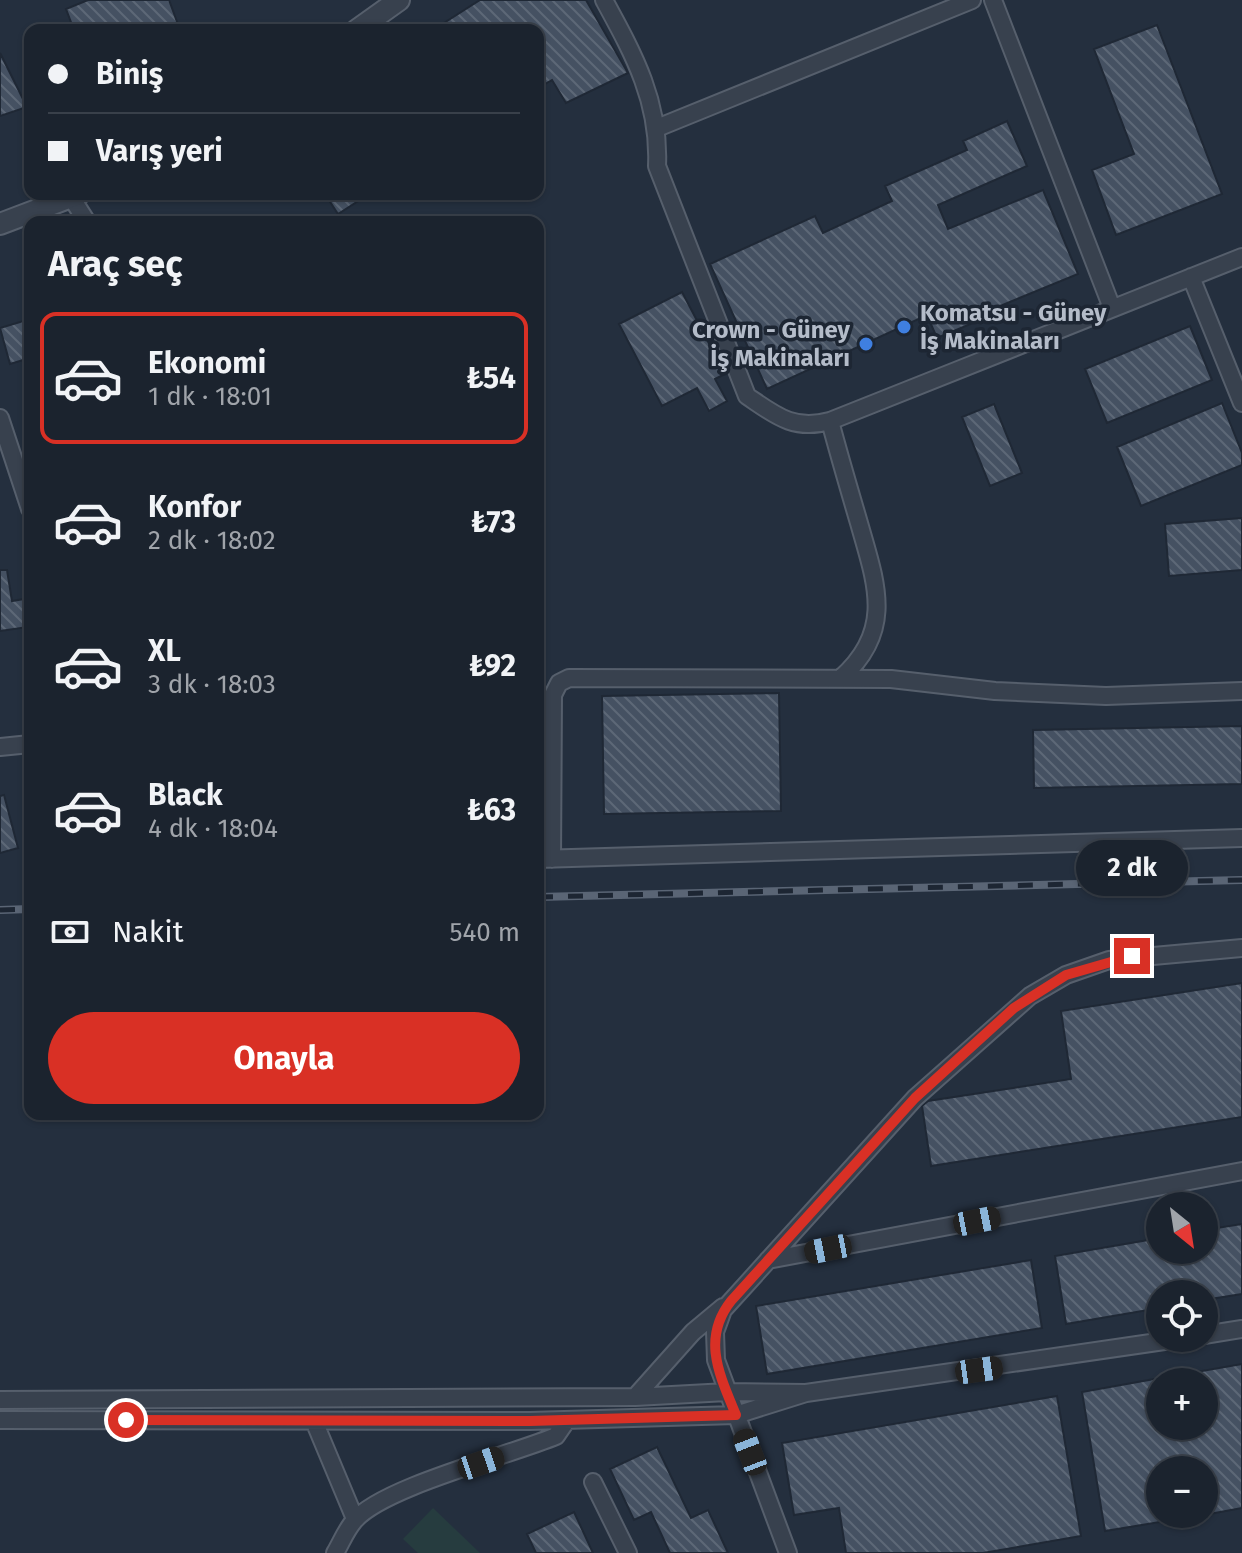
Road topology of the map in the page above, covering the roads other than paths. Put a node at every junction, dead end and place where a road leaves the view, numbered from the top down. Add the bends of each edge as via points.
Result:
1 (399, 0) edge
2 (604, 0) edge
3 (972, 0) edge
4 (993, 0) edge
5 (365, 24) edge
6 (657, 128) junction
7 (64, 200) edge
8 (0, 224) edge
9 (1238, 258) edge
10 (1191, 277) junction
11 (1242, 277) edge
12 (1112, 308) junction
13 (1242, 403) edge
14 (0, 418) edge
15 (830, 421) junction
16 (24, 491) edge
17 (841, 678) junction
18 (1242, 691) edge
19 (24, 745) edge
20 (0, 747) edge
21 (1242, 838) edge
22 (545, 859) edge
23 (1242, 948) edge
24 (1242, 1171) edge
25 (768, 1260) junction
26 (731, 1301) junction
27 (1242, 1329) edge
28 (1218, 1333) edge
29 (1146, 1344) edge
30 (727, 1392) junction
31 (806, 1393) junction
32 (635, 1397) junction
33 (0, 1400) edge
34 (736, 1415) junction
35 (0, 1420) edge
36 (567, 1420) junction
37 (314, 1421) junction
38 (593, 1482) dead end
39 (355, 1519) junction
40 (335, 1553) edge
41 (628, 1553) edge
42 (788, 1553) edge

1 - 5 street
2 - 6 street via 642,70
3 - 6 street
4 - 12 street
6 - 15 street via 657,166 747,396 791,423
7 - 8 street
9 - 10 street
9 - 11 street
10 - 12 street
10 - 13 street
12 - 15 street
14 - 16 street
15 - 17 street via 878,599 872,636
17 - 18 street via 1048,694
17 - 22 street via 563,680 553,695
19 - 20 street
21 - 22 street
23 - 25 street via 1109,960 1066,975 1030,996 915,1098
24 - 25 street
25 - 26 street
26 - 30 street via 718,1321 714,1341
26 - 32 street via 693,1332
27 - 28 street
29 - 31 street
30 - 31 street
30 - 32 street
30 - 34 street
31 - 34 street
32 - 33 street
34 - 36 street
34 - 42 street
35 - 37 street
36 - 37 street
36 - 39 street via 556,1436 413,1488
37 - 39 street
38 - 41 street
39 - 40 street

